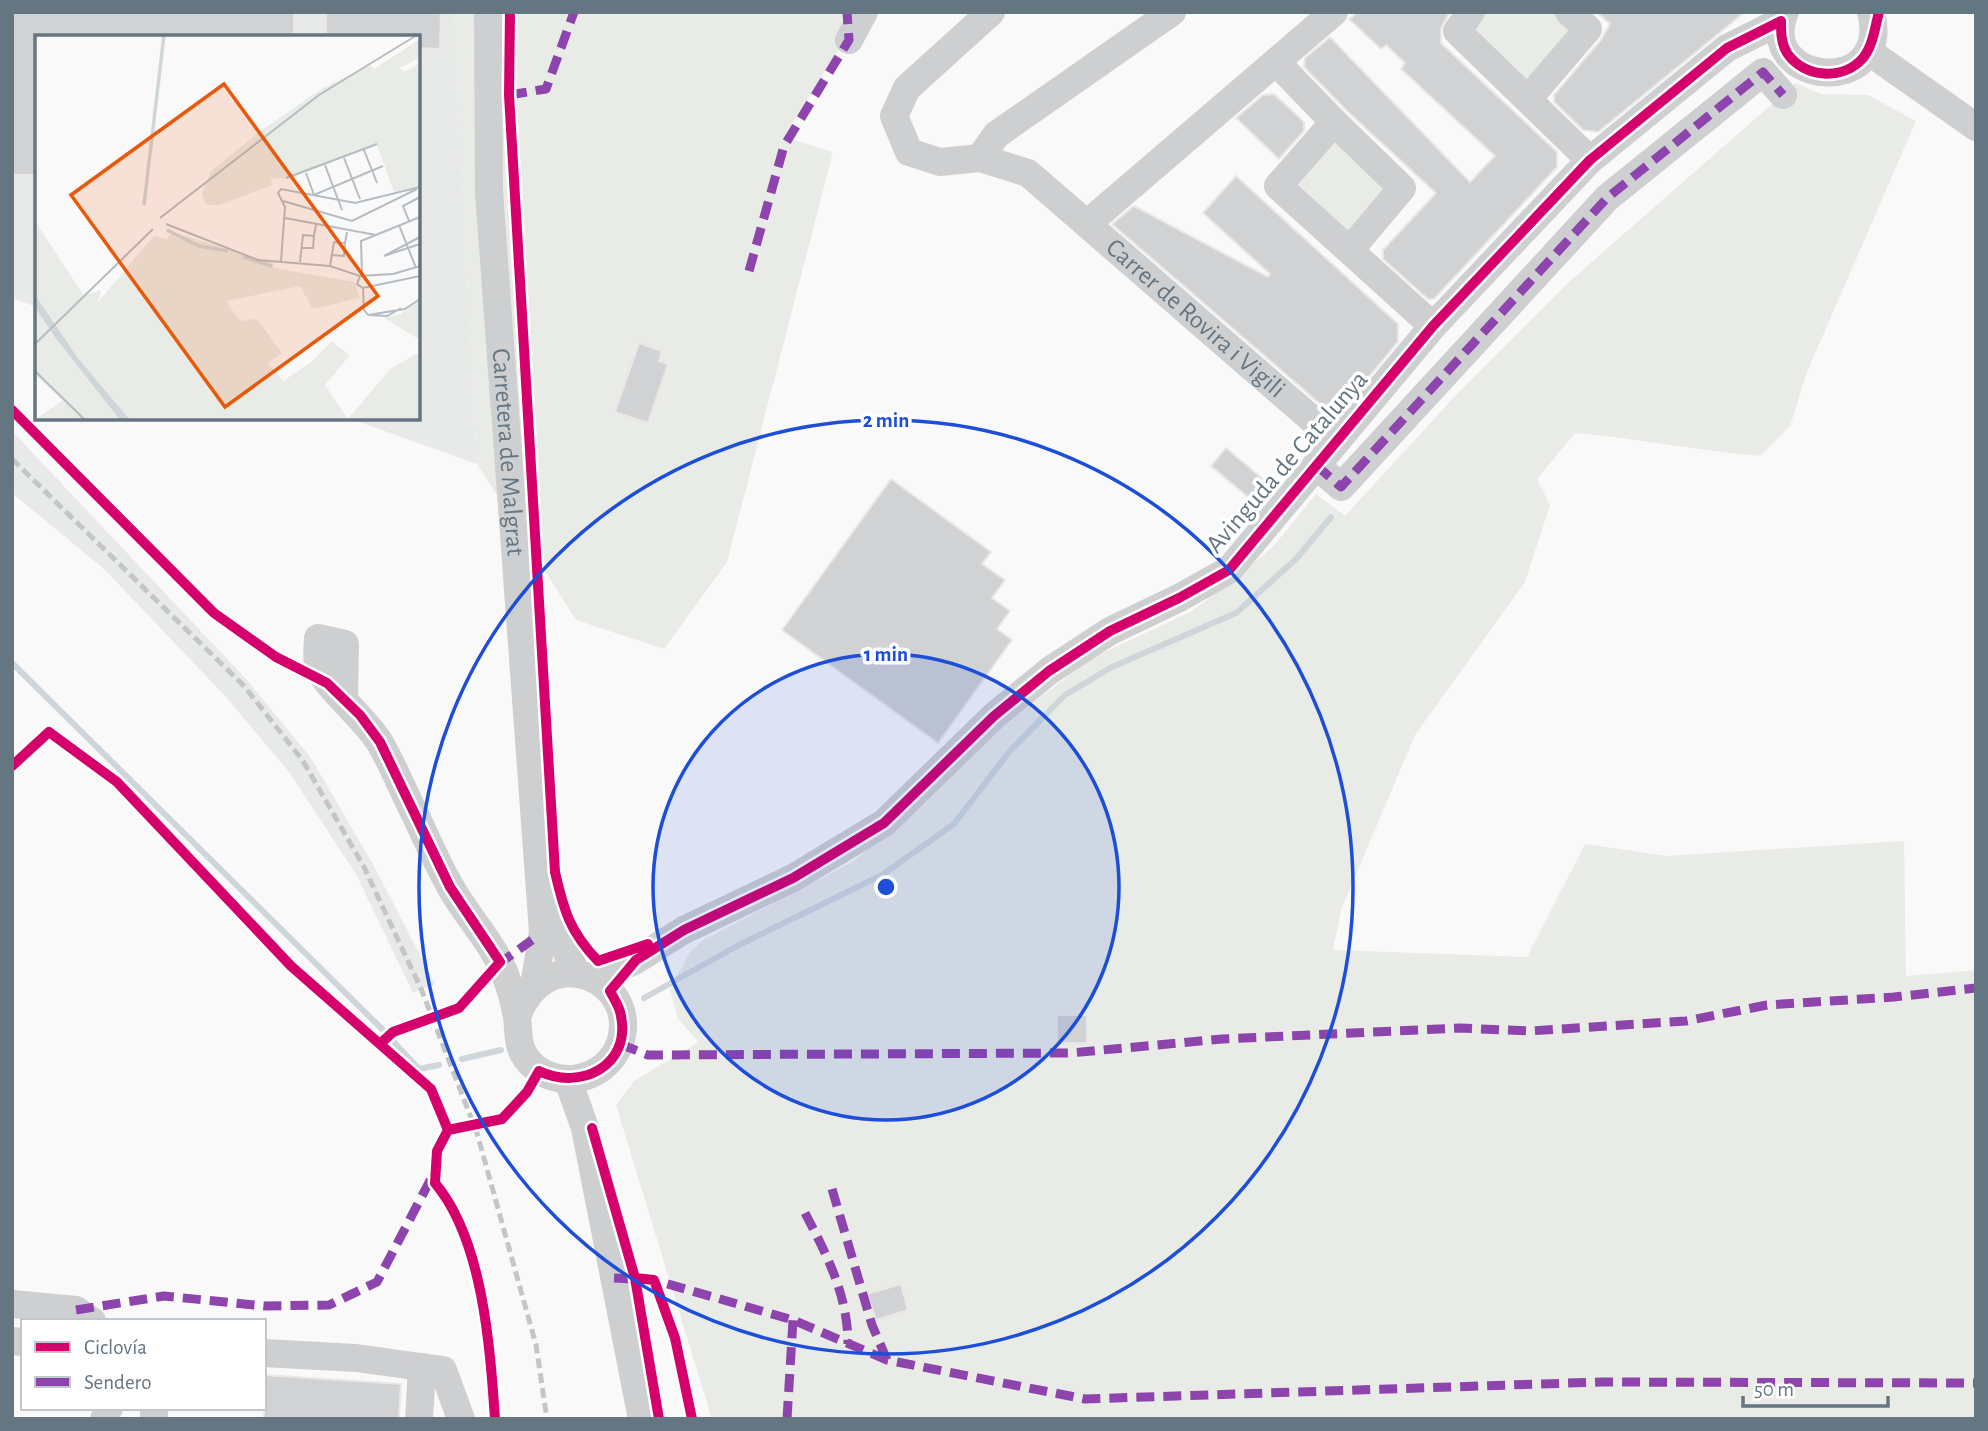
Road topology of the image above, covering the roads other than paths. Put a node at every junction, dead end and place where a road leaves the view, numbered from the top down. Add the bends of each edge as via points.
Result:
1 (488, 12) edge
2 (864, 12) edge
3 (991, 12) edge
4 (1172, 12) edge
5 (1334, 12) edge
6 (1471, 12) edge
7 (1569, 12) edge
8 (1783, 17) edge
9 (1875, 26) edge
10 (849, 40) dead end
11 (1276, 62) junction
12 (1783, 95) dead end
13 (1529, 98) junction
14 (1334, 122) junction
15 (1976, 127) edge
16 (979, 158) junction
17 (1590, 160) junction
18 (1088, 223) junction
19 (1350, 250) junction
20 (1433, 326) junction
21 (1337, 441) junction
22 (1316, 465) junction
23 (344, 698) dead end
24 (540, 891) junction
25 (593, 981) junction
26 (534, 986) junction
27 (517, 1017) junction
28 (581, 1077) junction
29 (12, 1304) edge
30 (89, 1319) edge
31 (266, 1353) edge
32 (422, 1367) junction
33 (419, 1419) edge
34 (461, 1419) edge
35 (642, 1419) edge

1 - 24 street, Carretera de Malgrat via 488,183
2 - 10 street
3 - 16 street via 907,88 894,116 909,152 940,162
4 - 16 street via 996,135
5 - 11 street
6 - 13 street via 1457,31
7 - 13 street via 1588,29
8 - 9 street via 1782,41 1788,54 1800,66 1820,74 1839,74 1860,61
8 - 17 street, Avinguda de Catalunya via 1727,48
9 - 15 street
11 - 14 street
11 - 18 street
12 - 22 street, Avinguda de Catalunya via 1763,72 1607,198 1341,487
13 - 17 street
14 - 19 street via 1402,188
14 - 19 street via 1278,186
16 - 18 street, Carrer de Rovira i Vigili via 1028,173
17 - 20 street, Avinguda de Catalunya
18 - 21 street, Carrer de Rovira i Vigili
19 - 20 street
20 - 21 street, Avinguda de Catalunya
21 - 22 street, Avinguda de Catalunya
22 - 25 street, Avinguda de Catalunya via 1228,570 1110,631 1049,671 994,716 884,823 793,878 684,930
23 - 27 street via 380,742 450,887 500,962
24 - 25 street, Carretera de Malgrat
24 - 26 street, Carretera de Malgrat via 543,932
25 - 26 street via 550,976
25 - 28 street via 621,1012 620,1044 610,1061
26 - 27 street
27 - 28 street via 519,1044 539,1071
28 - 35 street via 584,1128
29 - 30 street via 76,1310
31 - 32 street
32 - 33 street
32 - 34 street via 443,1370

